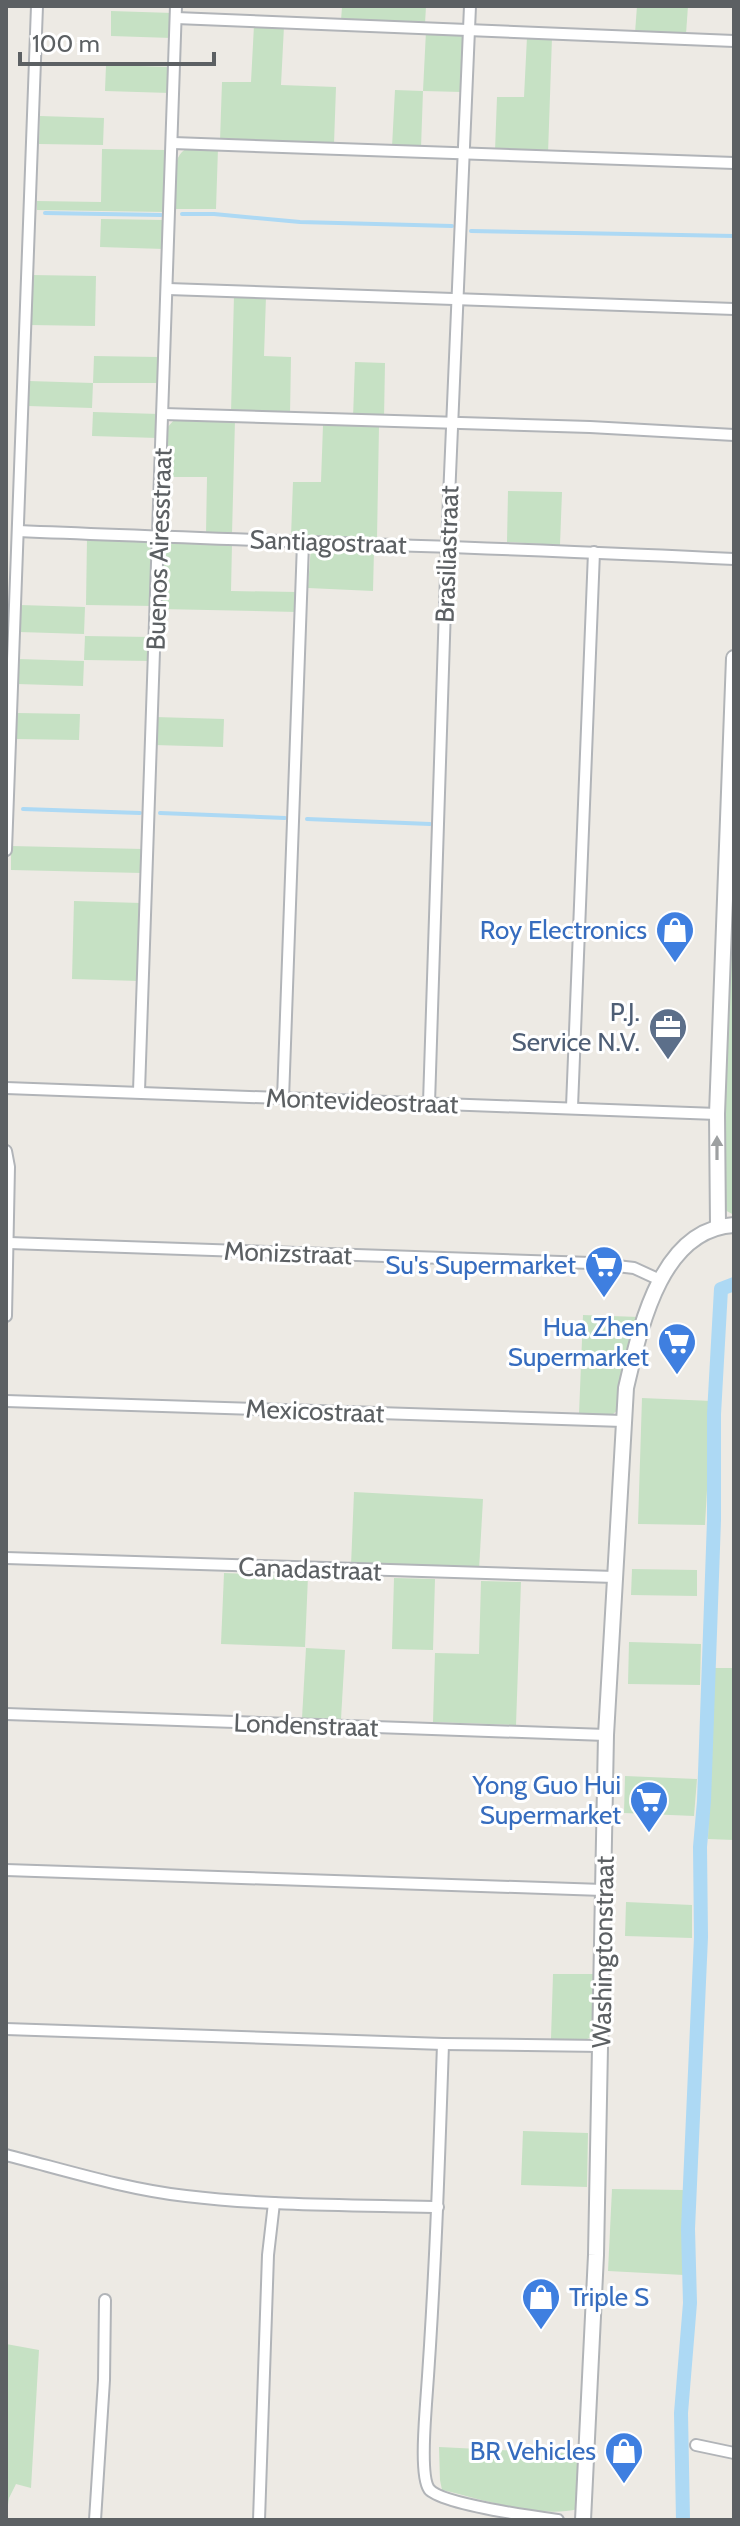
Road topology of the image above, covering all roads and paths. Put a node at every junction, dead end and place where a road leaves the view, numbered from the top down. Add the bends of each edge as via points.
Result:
1 (37, 6) edge
2 (470, 6) edge
3 (176, 12) edge
4 (469, 29) junction
5 (734, 41) edge
6 (173, 143) junction
7 (465, 154) junction
8 (734, 163) edge
9 (168, 289) junction
10 (458, 299) junction
11 (734, 309) edge
12 (163, 414) junction
13 (452, 425) junction
14 (734, 435) edge
15 (18, 531) junction
16 (159, 537) junction
17 (303, 543) junction
18 (447, 545) junction
19 (594, 552) junction
20 (734, 559) edge
21 (734, 658) edge
22 (6, 850) edge
23 (6, 1088) edge
24 (139, 1091) junction
25 (283, 1099) junction
26 (429, 1103) junction
27 (572, 1107) junction
28 (717, 1114) junction
29 (6, 1151) edge
30 (734, 1225) edge
31 (718, 1226) junction
32 (9, 1243) junction
33 (660, 1280) junction
34 (6, 1316) edge
35 (6, 1401) edge
36 (623, 1421) junction
37 (6, 1558) edge
38 (615, 1577) junction
39 (6, 1714) edge
40 (606, 1735) junction
41 (6, 1870) edge
42 (603, 1890) junction
43 (6, 2029) edge
44 (443, 2044) junction
45 (602, 2046) junction
46 (6, 2155) edge
47 (274, 2203) junction
48 (438, 2207) junction
49 (105, 2300) dead end
50 (696, 2445) dead end
51 (734, 2453) edge
52 (95, 2520) edge
53 (259, 2520) edge
54 (558, 2520) edge
55 (583, 2520) edge

1 - 15 street
2 - 4 street, Brasiliastraat
3 - 4 street
3 - 6 street, Buenos Airesstraat
4 - 5 street
4 - 7 street, Brasiliastraat
6 - 7 street
6 - 9 street, Buenos Airesstraat
7 - 8 street
7 - 10 street, Brasiliastraat
9 - 10 street
9 - 12 street, Buenos Airesstraat
10 - 11 street
10 - 13 street, Brasiliastraat
12 - 13 street
12 - 16 street, Buenos Airesstraat
13 - 14 street
13 - 18 street, Brasiliastraat
15 - 16 street, Santiagostraat
15 - 22 street
16 - 17 street, Santiagostraat
16 - 24 street, Buenos Airesstraat
17 - 18 street, Santiagostraat
17 - 25 street
18 - 19 street, Santiagostraat
18 - 26 street, Brasiliastraat
19 - 20 street, Santiagostraat
19 - 27 street
21 - 28 street
23 - 24 street, Montevideostraat
24 - 25 street, Montevideostraat
25 - 26 street, Montevideostraat
26 - 27 street, Montevideostraat
27 - 28 street, Montevideostraat
31 -> 28 street
29 - 32 street
30 - 31 street
31 - 33 street, Washingtonstraat via 674,1256
32 - 33 street, Monizstraat via 591,1263 634,1268
32 - 34 street
33 - 36 street, Washingtonstraat via 635,1351
35 - 36 street, Mexicostraat
36 - 38 street, Washingtonstraat
37 - 38 street, Canadastraat
38 - 40 street, Washingtonstraat
39 - 40 street, Londenstraat
40 - 42 street, Washingtonstraat
41 - 42 street
42 - 45 street, Washingtonstraat
43 - 44 street
44 - 45 street
44 - 48 street
45 - 55 street, Washingtonstraat
46 - 47 street via 184,2196
47 - 48 street
47 - 53 street
48 - 54 street via 426,2415 429,2489 443,2498
49 - 52 street
50 - 51 street

